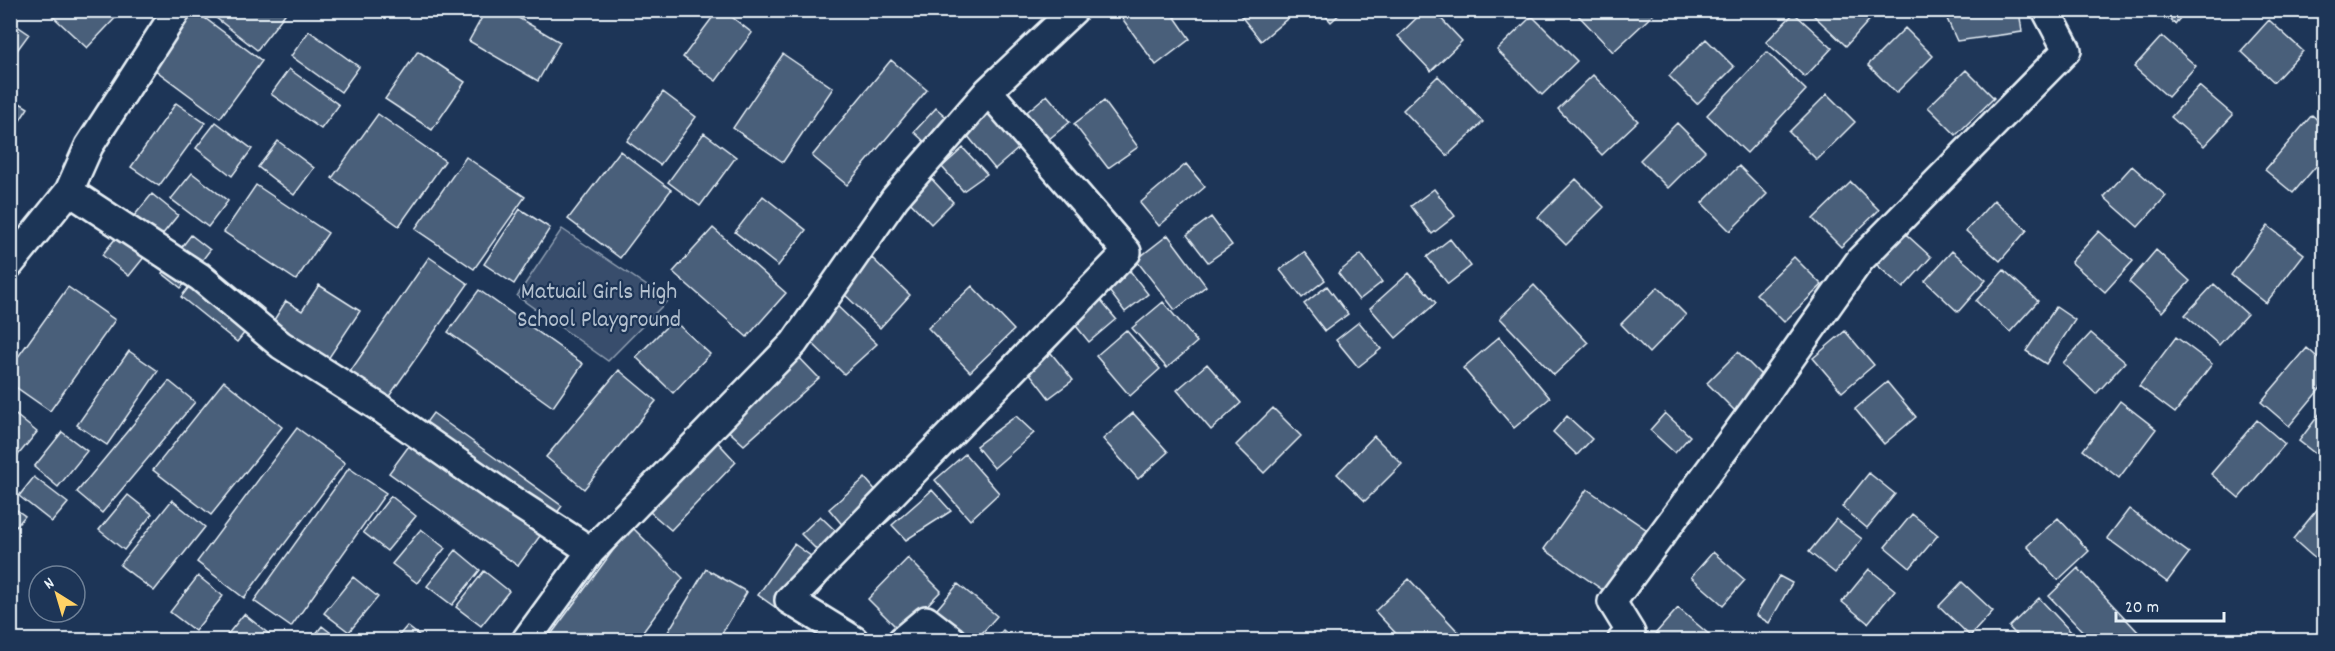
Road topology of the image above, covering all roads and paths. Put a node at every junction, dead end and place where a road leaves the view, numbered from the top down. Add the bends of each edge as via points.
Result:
1 (177, 10) edge
2 (1074, 10) edge
3 (2046, 10) edge
4 (988, 90) junction
5 (69, 191) junction
6 (10, 264) edge
7 (591, 551) junction
8 (526, 640) edge
9 (854, 640) edge
10 (902, 640) edge
11 (952, 640) edge
12 (1622, 640) edge

1 - 5 street via 89,146
2 - 4 street
3 - 12 street via 2067,50 1860,260 1612,602 1631,633
4 - 7 street via 895,198 794,343
4 - 9 street via 1127,252 789,600
5 - 6 street
5 - 7 street via 200,277 281,345
7 - 8 street
10 - 11 street via 926,620

